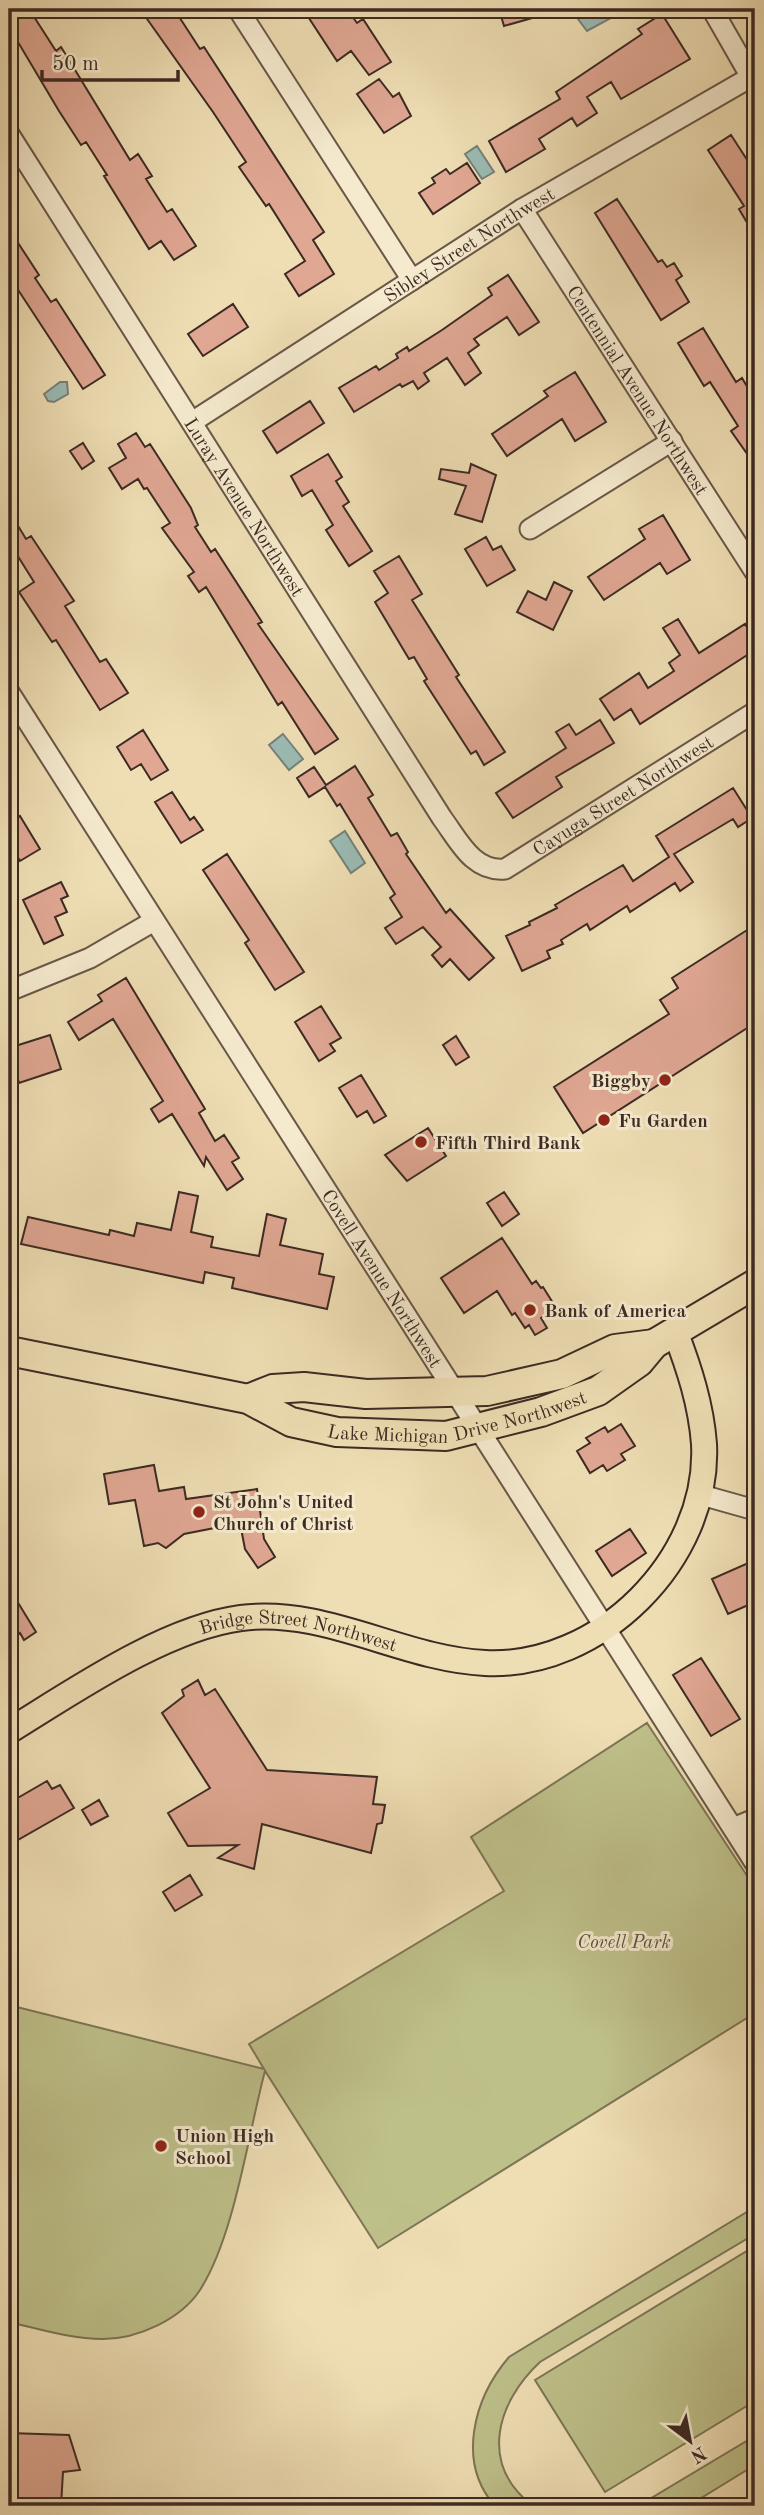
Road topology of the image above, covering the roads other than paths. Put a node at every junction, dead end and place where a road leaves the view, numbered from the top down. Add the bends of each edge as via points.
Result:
1 (238, 9) edge
2 (712, 9) edge
3 (753, 80) edge
4 (9, 134) edge
5 (522, 209) junction
6 (412, 280) junction
7 (192, 422) junction
8 (672, 441) junction
9 (530, 529) dead end
10 (755, 572) edge
11 (9, 692) edge
12 (755, 712) edge
13 (489, 871) joint
14 (154, 921) junction
15 (9, 991) edge
16 (755, 1284) edge
17 (665, 1338) junction
18 (9, 1351) edge
19 (456, 1393) junction
20 (248, 1399) junction
21 (478, 1429) junction
22 (698, 1494) junction
23 (755, 1510) edge
24 (604, 1628) junction
25 (9, 1731) edge
26 (755, 1819) edge
27 (733, 1828) junction
28 (755, 1863) edge

1 - 6 street
2 - 3 street
3 - 5 street, Sibley Street Northwest
4 - 7 street, Luray Avenue Northwest
5 - 6 street, Sibley Street Northwest
5 - 8 street, Centennial Avenue Northwest
6 - 7 street, Sibley Street Northwest
7 - 13 street, Luray Avenue Northwest via 442,818 473,860
8 - 9 street
8 - 10 street, Centennial Avenue Northwest
11 - 14 street, Covell Avenue Northwest
12 - 13 street, Cayuga Street Northwest via 549,844 505,869
14 - 15 street via 90,958
14 - 19 street, Covell Avenue Northwest
16 - 17 highway, Lake Michigan Drive Northwest
17 - 19 highway, Lake Michigan Drive Northwest via 615,1349 545,1379
17 - 21 highway, Lake Michigan Drive Northwest via 598,1391
17 - 22 main road, Bridge Street Northwest via 697,1394 704,1446
18 - 20 highway, Lake Michigan Drive Northwest
19 - 20 highway, Lake Michigan Drive Northwest via 366,1394 304,1387 273,1389
19 - 21 street, Covell Avenue Northwest
20 - 21 highway, Lake Michigan Drive Northwest via 291,1422 337,1432 446,1436
21 - 24 street, Covell Avenue Northwest
22 - 23 street
22 - 24 main road, Bridge Street Northwest via 672,1559 640,1597
24 - 25 main road, Bridge Street Northwest via 555,1654 489,1663 403,1647 300,1618 267,1616 217,1622 155,1646
24 - 27 street, Covell Avenue Northwest
26 - 27 street
27 - 28 street, Covell Avenue Northwest

